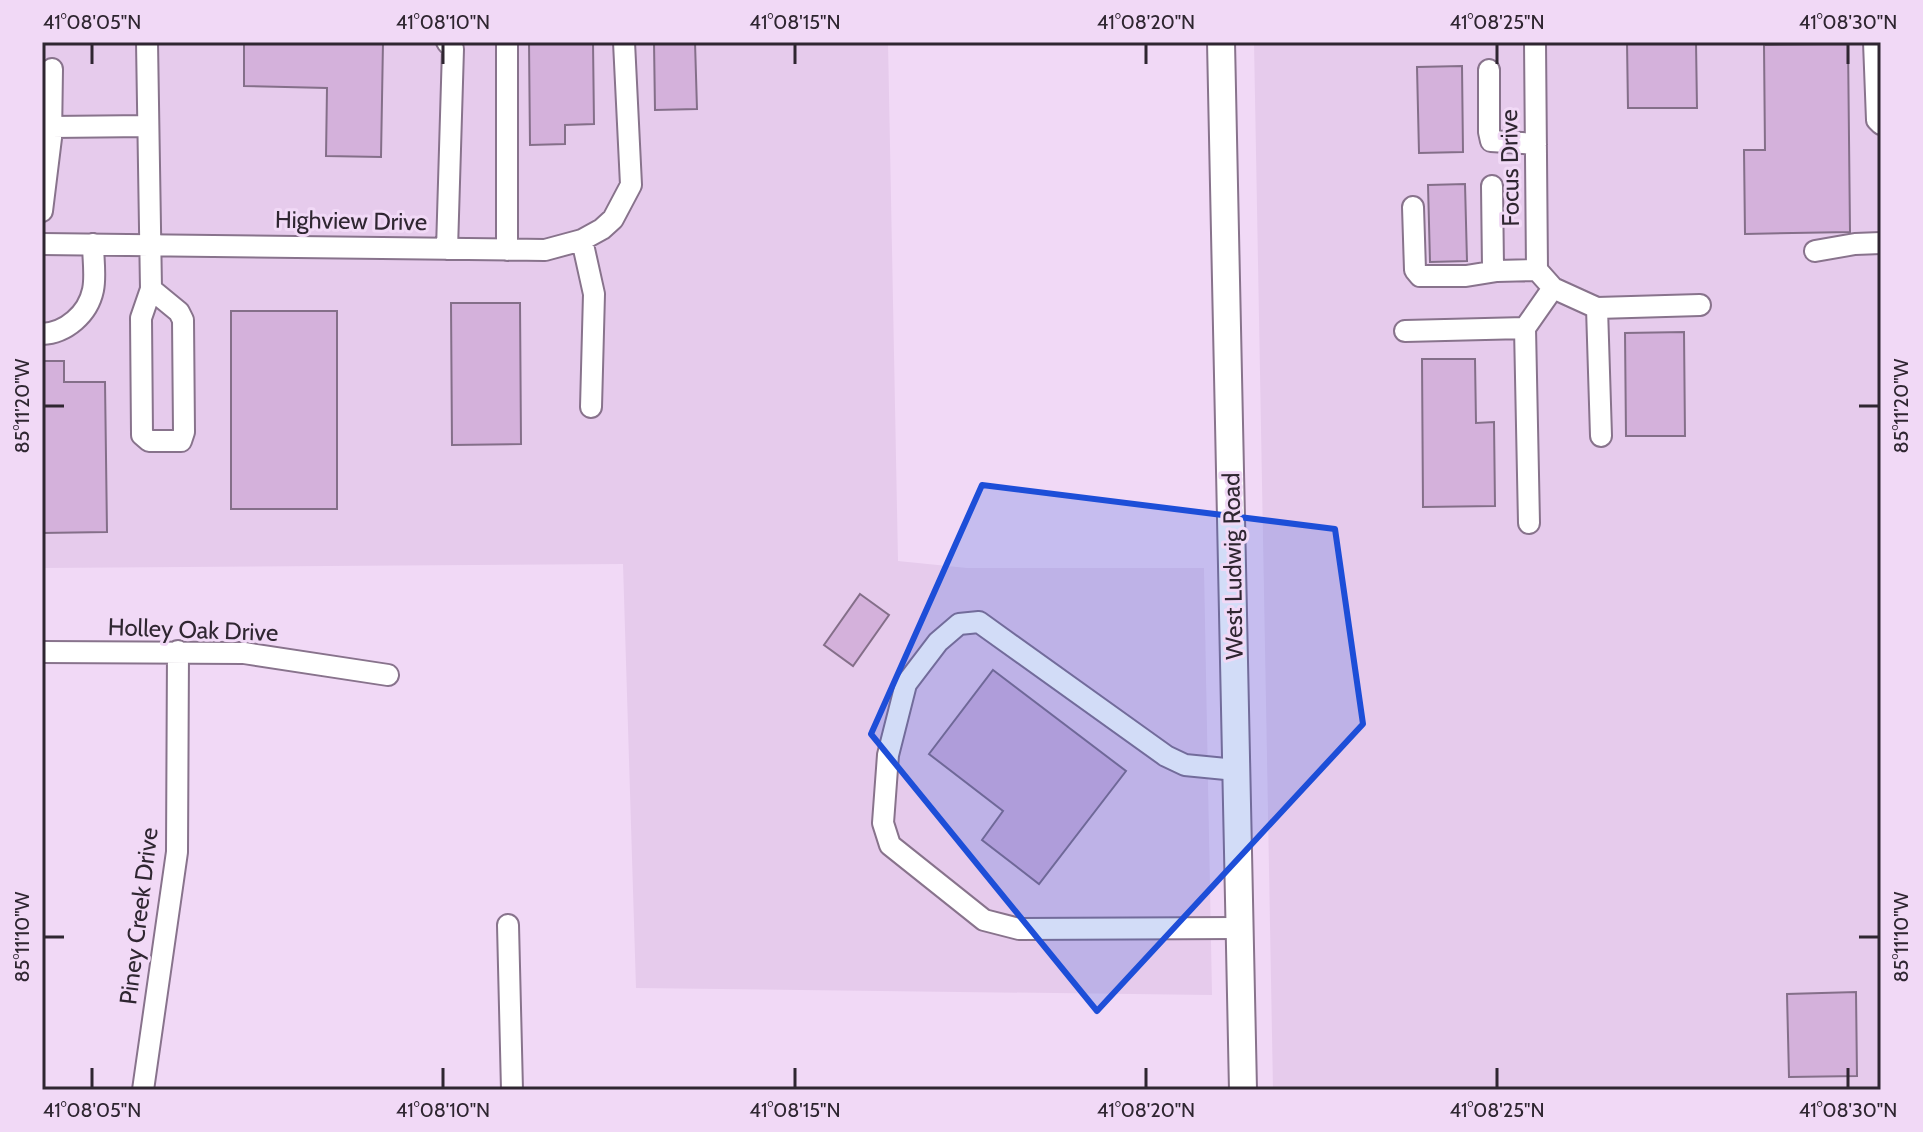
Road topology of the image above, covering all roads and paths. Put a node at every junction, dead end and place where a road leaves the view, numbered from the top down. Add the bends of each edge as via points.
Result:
1 (147, 42) edge
2 (447, 42) edge
3 (507, 42) edge
4 (624, 42) edge
5 (1221, 42) edge
6 (1535, 42) edge
7 (1874, 42) edge
8 (52, 69) dead end
9 (1489, 70) dead end
10 (1881, 124) edge
11 (148, 126) junction
12 (51, 127) junction
13 (1536, 144) junction
14 (1492, 186) dead end
15 (43, 201) edge
16 (1413, 207) dead end
17 (582, 240) junction
18 (1881, 243) edge
19 (42, 244) edge
20 (93, 244) junction
21 (150, 244) junction
22 (447, 249) junction
23 (507, 250) junction
24 (1815, 251) dead end
25 (1537, 270) junction
26 (1497, 271) junction
27 (1553, 288) junction
28 (151, 289) junction
29 (1700, 305) dead end
30 (1597, 308) junction
31 (1525, 328) junction
32 (1405, 331) dead end
33 (42, 334) edge
34 (591, 407) dead end
35 (1601, 436) dead end
36 (1529, 523) dead end
37 (178, 651) junction
38 (42, 652) edge
39 (388, 675) dead end
40 (1236, 770) junction
41 (508, 925) dead end
42 (1238, 928) junction
43 (143, 1090) edge
44 (512, 1090) edge
45 (1243, 1090) edge

1 - 11 street
2 - 22 street via 453,49
3 - 23 street
4 - 17 street, Highview Drive via 631,185 613,219
5 - 40 main road, West Ludwig Road
6 - 13 street, Focus Drive
7 - 10 street
8 - 12 street
9 - 13 street via 1491,141
11 - 12 street
11 - 21 street
12 - 15 street
13 - 25 street, Focus Drive
14 - 26 street
16 - 26 street via 1415,270 1420,276
17 - 23 street, Highview Drive via 545,250
17 - 34 street via 594,294
18 - 24 street
19 - 20 street, Highview Drive
20 - 21 street, Highview Drive
20 - 33 street via 89,304 66,328
21 - 22 street, Highview Drive
21 - 28 street
22 - 23 street, Highview Drive
25 - 26 street
25 - 27 street
27 - 30 street
27 - 31 street
28 - 28 street via 183,320 181,441 149,441 142,435 141,318
29 - 30 street
30 - 35 street
31 - 32 street
31 - 36 street
37 - 38 street, Holley Oak Drive
37 - 39 street, Holley Oak Drive via 244,653
37 - 43 street, Piney Creek Drive via 177,852
40 - 42 main road, West Ludwig Road
40 - 42 street via 1185,765 1166,756 979,622 959,624 906,684 888,755 883,823 890,845 984,920 1019,929
41 - 44 street
42 - 45 main road, West Ludwig Road

